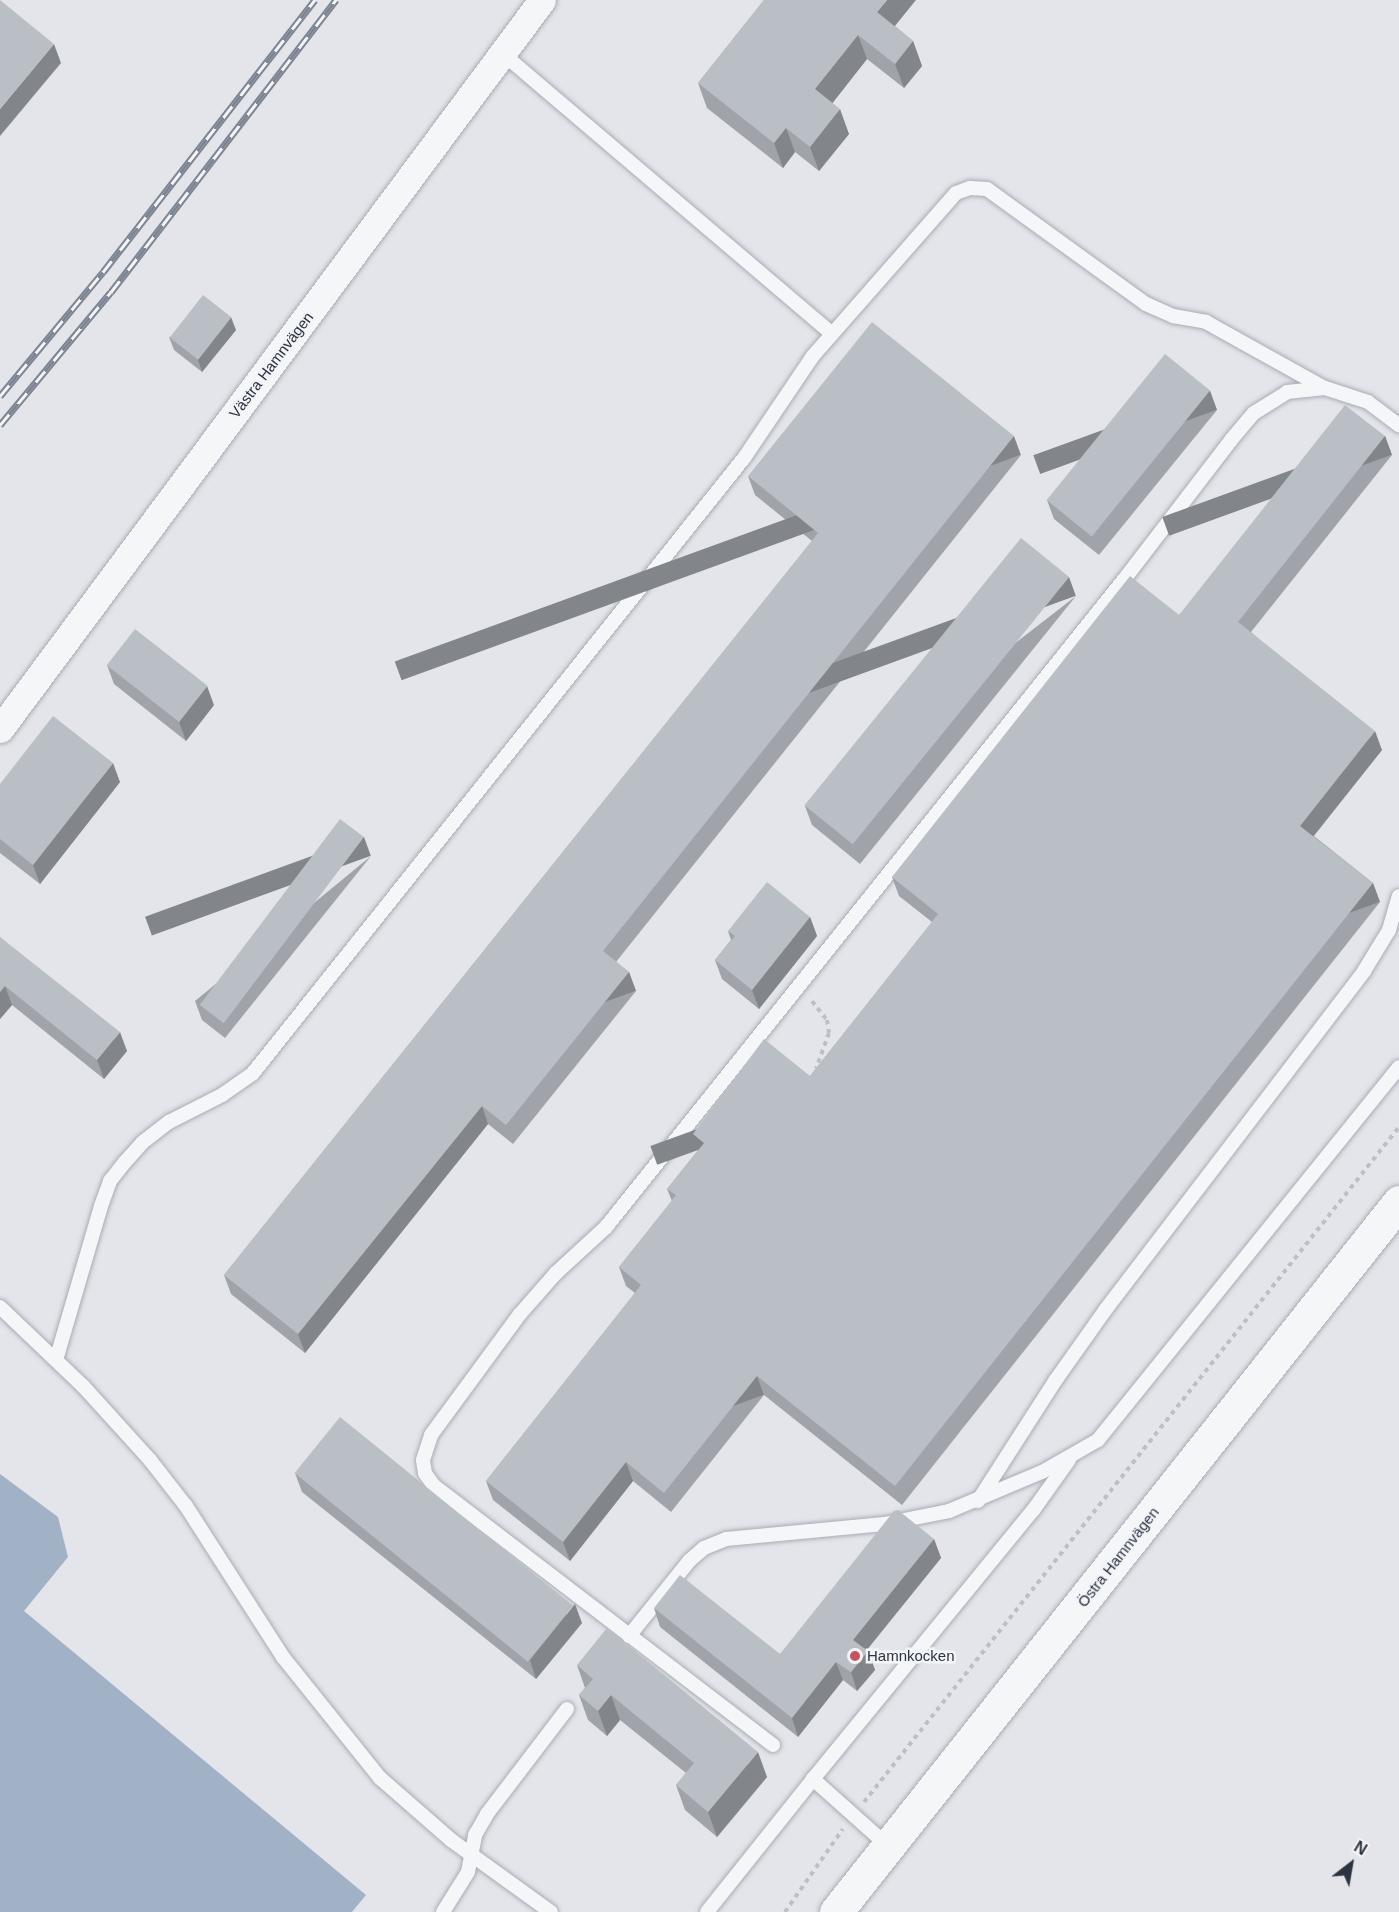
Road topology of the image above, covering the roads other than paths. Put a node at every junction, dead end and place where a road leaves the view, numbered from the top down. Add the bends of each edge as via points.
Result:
1 (542, 0) edge
2 (502, 54) junction
3 (832, 334) junction
4 (1325, 388) junction
5 (1399, 425) edge
6 (0, 729) edge
7 (1399, 897) edge
8 (1399, 1067) edge
9 (1399, 1202) edge
10 (0, 1307) edge
11 (56, 1360) junction
12 (1071, 1458) junction
13 (978, 1500) junction
14 (629, 1636) junction
15 (567, 1709) dead end
16 (773, 1745) dead end
17 (813, 1779) junction
18 (888, 1846) junction
19 (470, 1854) junction
20 (443, 1912) edge
21 (550, 1912) edge
22 (707, 1912) edge
23 (836, 1912) edge

1 - 2 street, Västra Hamnvägen
2 - 3 lane
2 - 6 street, Västra Hamnvägen
3 - 4 lane via 956,194 970,188 987,189 1146,304 1173,316 1206,322
3 - 11 lane via 744,458 275,1048 253,1073 143,1142 115,1175 100,1206
4 - 5 lane via 1368,402
4 - 14 lane via 1287,392 1268,402 1231,440 606,1227 556,1273 520,1314 442,1418 423,1460 425,1473 434,1486
7 - 13 lane via 1389,930 1364,971 1106,1309
8 - 12 lane via 1119,1418 1098,1440
9 - 18 street, Östra Hamnvägen
10 - 11 lane
11 - 19 lane via 117,1422 186,1506 283,1657 347,1740 380,1778
12 - 13 lane
12 - 17 lane via 1034,1509
13 - 14 lane via 918,1519 726,1539 704,1548 689,1561
14 - 16 lane
15 - 19 lane via 487,1814
17 - 18 lane
17 - 22 lane
18 - 23 street, Östra Hamnvägen
19 - 20 lane via 468,1872
19 - 21 lane

